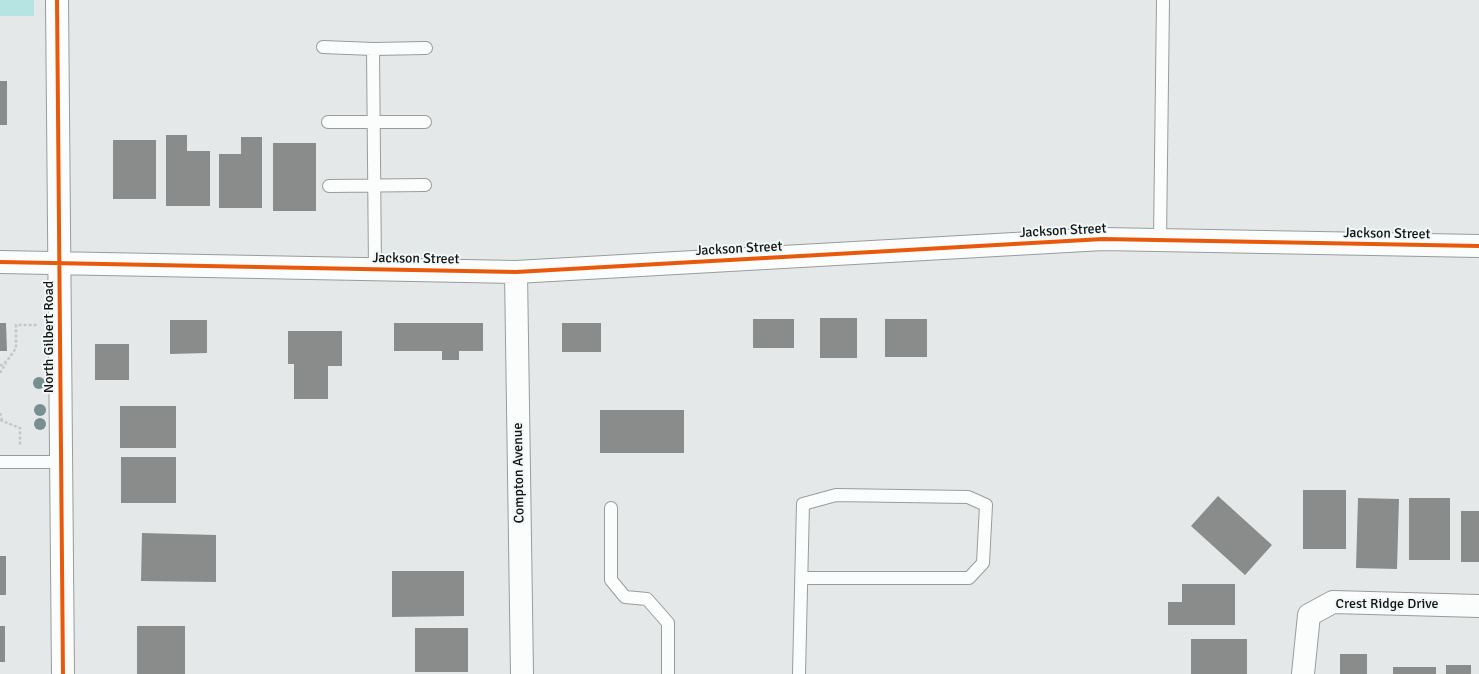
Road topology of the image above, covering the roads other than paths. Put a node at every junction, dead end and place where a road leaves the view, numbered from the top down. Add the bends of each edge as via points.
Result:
1 (57, 0) edge
2 (1163, 0) edge
3 (323, 47) dead end
4 (426, 48) dead end
5 (373, 49) junction
6 (374, 121) junction
7 (328, 122) dead end
8 (425, 122) dead end
9 (375, 185) junction
10 (425, 185) dead end
11 (329, 186) dead end
12 (1160, 240) junction
13 (1479, 246) edge
14 (0, 262) edge
15 (60, 263) junction
16 (375, 270) junction
17 (516, 272) junction
18 (0, 462) edge
19 (61, 462) junction
20 (611, 508) dead end
21 (802, 578) junction
22 (1479, 606) edge
23 (63, 674) edge
24 (522, 674) edge
25 (668, 674) edge
26 (799, 674) edge
27 (1303, 674) edge

1 - 15 street, North Gilbert Road
2 - 12 lane
3 - 5 lane
4 - 5 lane
5 - 6 lane
6 - 7 lane
6 - 8 lane
6 - 9 lane
9 - 10 lane
9 - 11 lane
9 - 16 lane
12 - 13 street, Jackson Street
12 - 17 street, Jackson Street via 1103,239
14 - 15 street, Jackson Street
15 - 16 street, Jackson Street
15 - 19 street, North Gilbert Road
16 - 17 street, Jackson Street
17 - 24 street, Compton Avenue
18 - 19 lane
19 - 23 street, North Gilbert Road
20 - 25 lane via 611,580 625,597 647,599 668,623
21 - 21 lane via 803,504 836,495 968,496 986,505 983,563 969,578
21 - 26 lane
22 - 27 street, Crest Ridge Drive via 1333,602 1309,615

